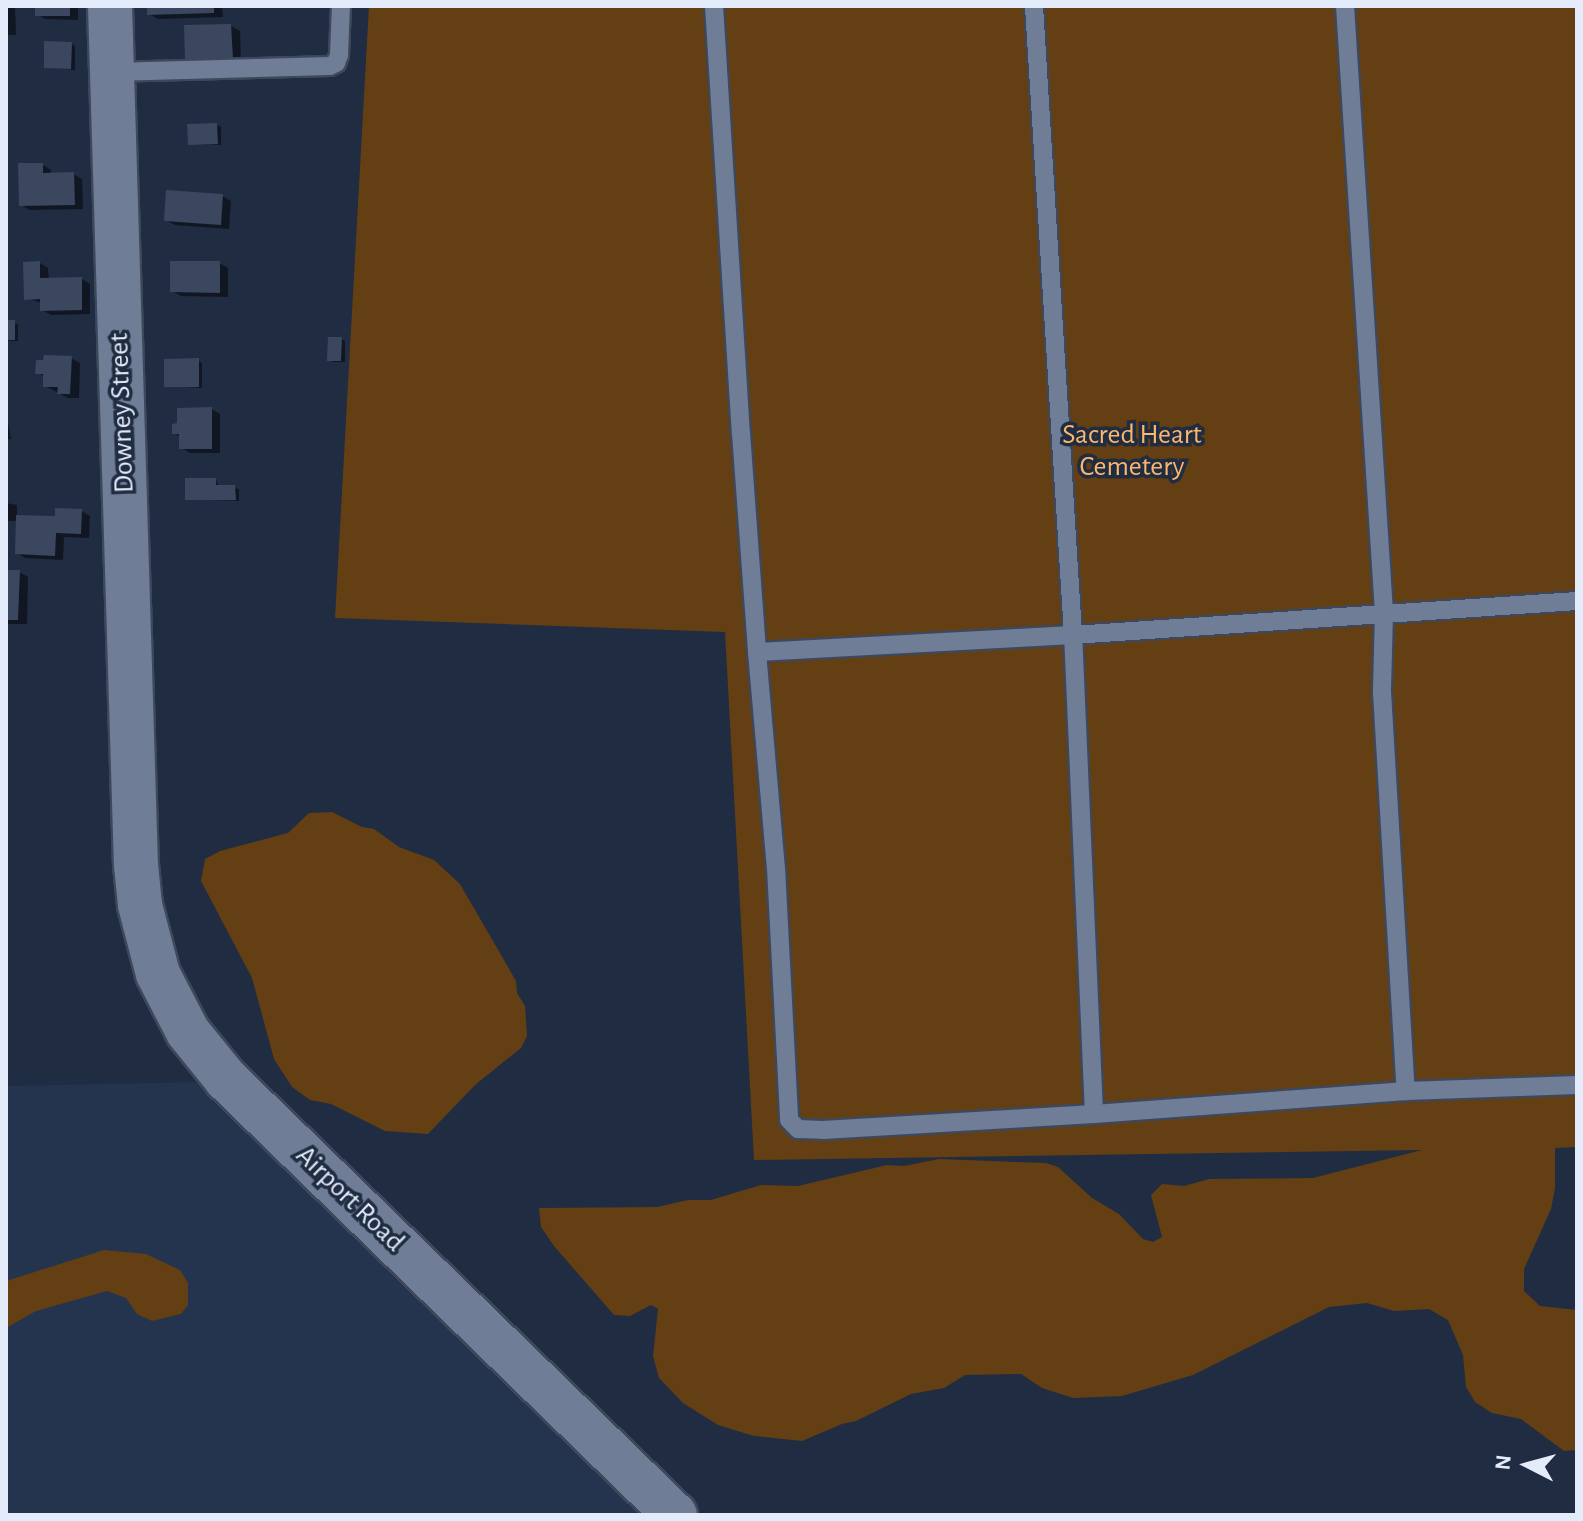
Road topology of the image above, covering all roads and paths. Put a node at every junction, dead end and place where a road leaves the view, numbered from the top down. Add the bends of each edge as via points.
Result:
1 (110, 6) edge
2 (341, 6) edge
3 (714, 6) edge
4 (1034, 6) edge
5 (1345, 6) edge
6 (112, 72) junction
7 (1577, 601) edge
8 (1384, 613) junction
9 (1073, 635) junction
10 (757, 652) junction
11 (135, 821) joint
12 (1577, 1085) edge
13 (1406, 1091) junction
14 (1094, 1114) junction
15 (675, 1515) edge

1 - 6 street, Downey Street
2 - 6 lane via 339,55 330,66
3 - 10 lane
4 - 9 lane
5 - 8 lane
6 - 11 street, Downey Street
7 - 8 lane
8 - 9 lane
8 - 13 lane via 1382,692
9 - 10 lane
9 - 14 lane
10 - 14 lane via 776,868 789,1120 798,1129 823,1130
11 - 15 street, Airport Road via 140,905 151,952 173,1006 206,1055
12 - 13 lane
13 - 14 lane

